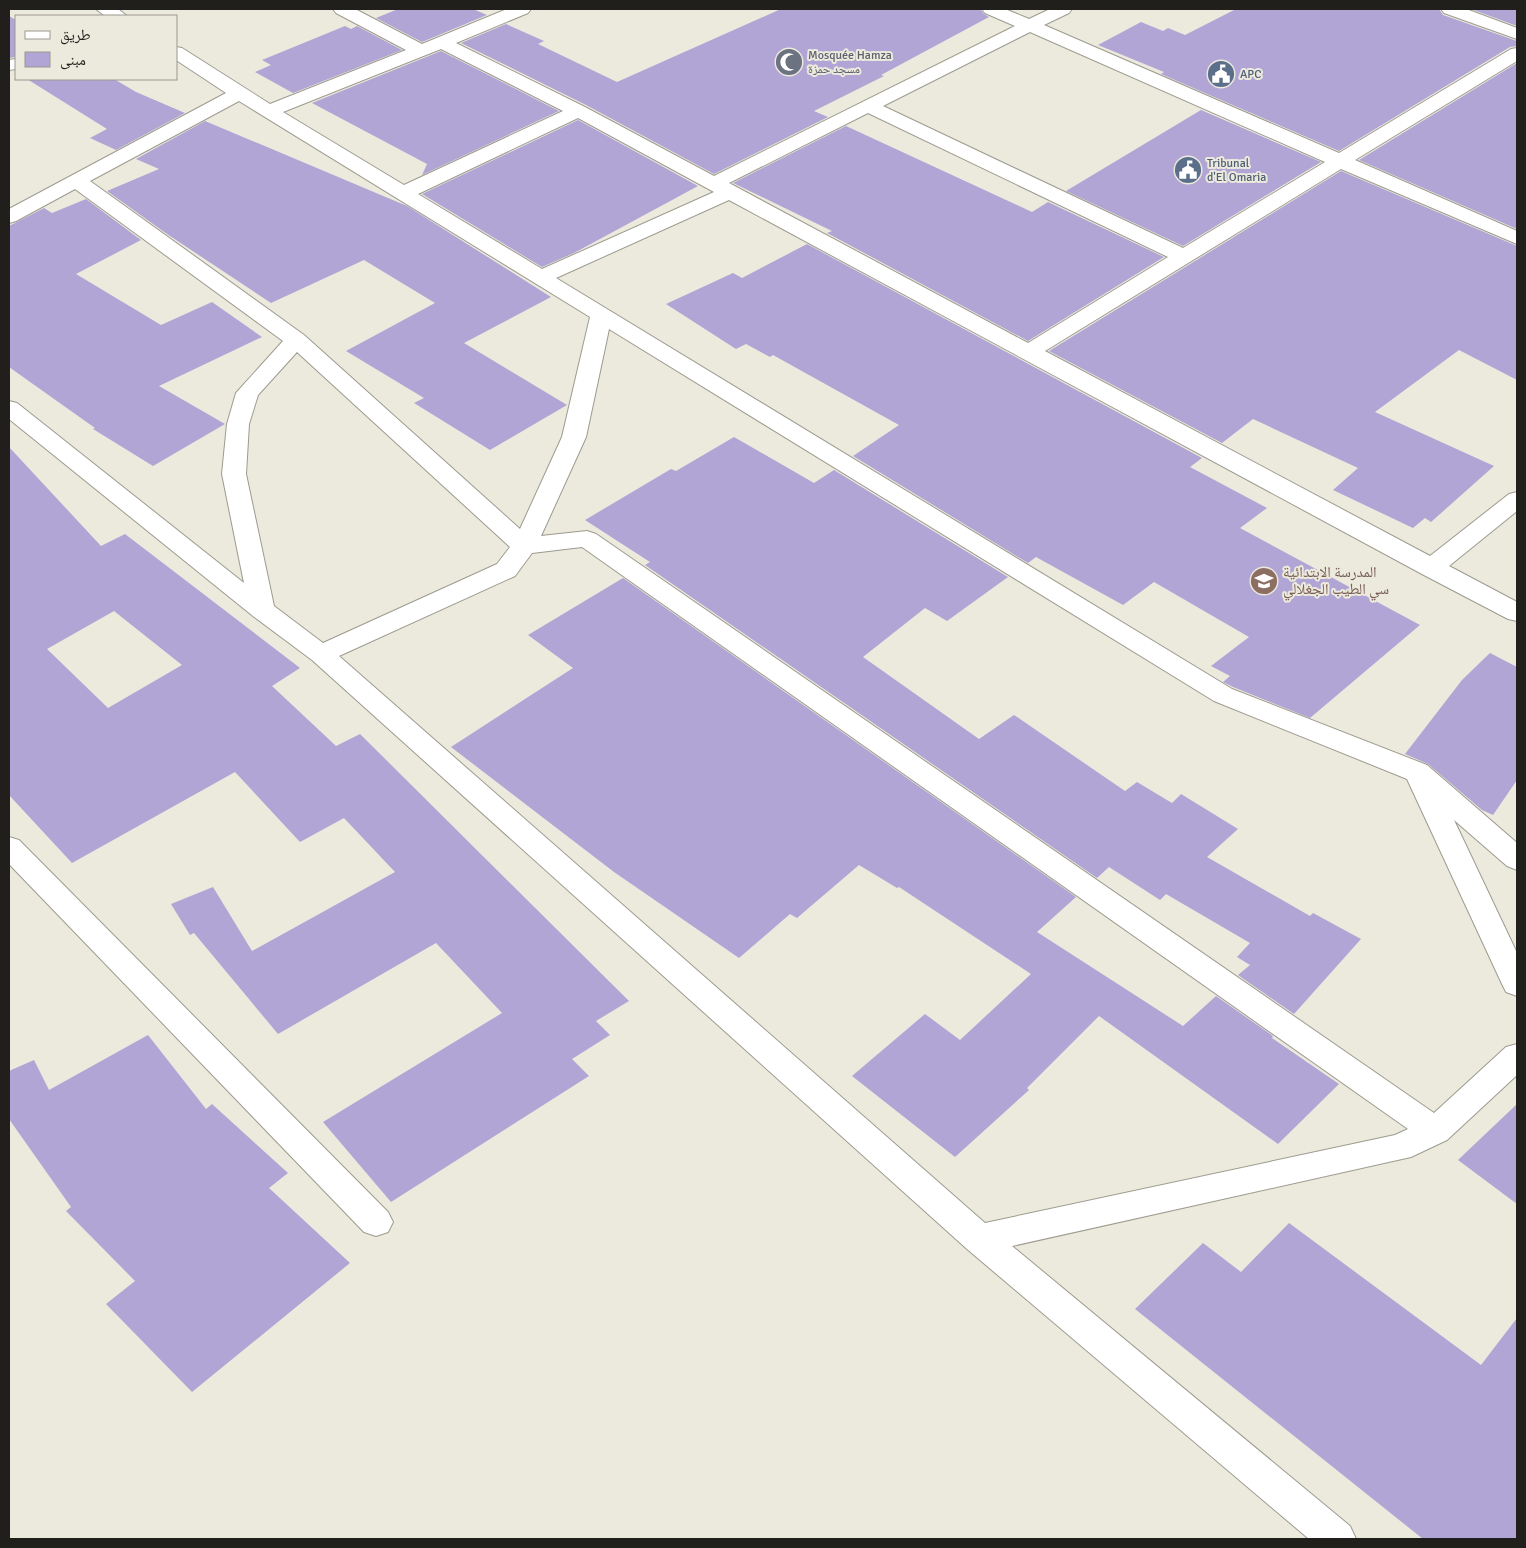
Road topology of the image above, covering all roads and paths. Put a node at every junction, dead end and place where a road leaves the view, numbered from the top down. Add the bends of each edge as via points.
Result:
1 (105, 9) edge
2 (342, 9) edge
3 (522, 9) edge
4 (991, 9) edge
5 (1062, 9) edge
6 (1450, 9) edge
7 (379, 12) dead end
8 (116, 15) edge
9 (361, 19) junction
10 (1029, 26) junction
11 (1517, 34) edge
12 (442, 43) junction
13 (421, 51) junction
14 (178, 53) edge
15 (1517, 53) edge
16 (239, 93) junction
17 (868, 106) junction
18 (269, 111) junction
19 (578, 111) junction
20 (1342, 162) junction
21 (75, 180) junction
22 (720, 188) junction
23 (404, 193) junction
24 (9, 217) edge
25 (1517, 238) edge
26 (1184, 257) junction
27 (541, 277) junction
28 (601, 314) junction
29 (296, 340) junction
30 (1028, 352) junction
31 (9, 408) edge
32 (1517, 499) edge
33 (524, 546) junction
34 (1431, 568) junction
35 (262, 610) junction
36 (1517, 614) edge
37 (321, 654) junction
38 (1417, 772) junction
39 (9, 847) edge
40 (1517, 859) edge
41 (1517, 984) edge
42 (1517, 1056) edge
43 (1436, 1131) junction
44 (376, 1222) dead end
45 (978, 1239) junction
46 (1337, 1539) edge

1 - 8 street
2 - 9 street
3 - 12 street
4 - 10 street
5 - 10 street
6 - 11 street
7 - 9 street
9 - 13 street
10 - 17 street
10 - 20 street
12 - 13 street
12 - 19 street
13 - 18 street
14 - 16 street
15 - 20 street
16 - 18 street
16 - 21 street
17 - 22 street
17 - 26 street
18 - 23 street
19 - 22 street
19 - 23 street
20 - 25 street
20 - 26 street
21 - 24 street
21 - 29 street
22 - 27 street
22 - 30 street
23 - 27 street
26 - 30 street
27 - 28 street
28 - 33 street via 574,438
28 - 38 street via 1223,695
29 - 33 street
29 - 35 street via 247,393 238,424 234,474
30 - 34 street
31 - 35 street
32 - 34 street
33 - 37 street via 506,570
33 - 43 street via 587,539
34 - 36 street
35 - 37 street
37 - 45 street
38 - 40 street
38 - 41 street
39 - 44 street
42 - 43 street
43 - 45 street via 1400,1148
45 - 46 street

